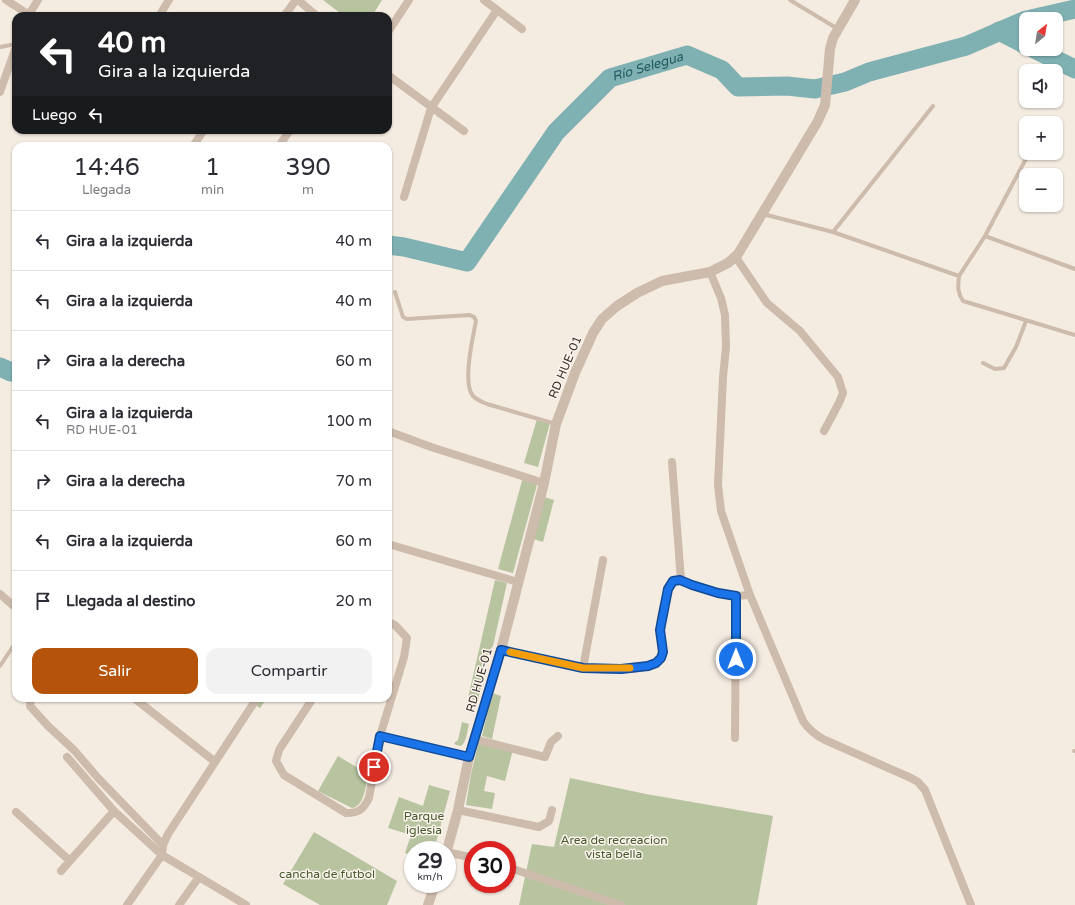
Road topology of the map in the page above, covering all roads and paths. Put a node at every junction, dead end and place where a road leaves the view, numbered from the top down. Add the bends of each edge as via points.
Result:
1 (6, 0) edge
2 (38, 0) edge
3 (169, 0) edge
4 (297, 0) edge
5 (409, 0) edge
6 (484, 0) edge
7 (790, 0) edge
8 (855, 0) edge
9 (497, 10) junction
10 (23, 12) edge
11 (31, 12) edge
12 (162, 12) edge
13 (287, 12) edge
14 (312, 12) edge
15 (392, 26) edge
16 (522, 29) dead end
17 (838, 29) junction
18 (12, 46) edge
19 (0, 47) edge
20 (12, 58) edge
21 (392, 78) edge
22 (0, 92) edge
23 (933, 106) dead end
24 (431, 108) junction
25 (464, 131) dead end
26 (1027, 160) edge
27 (404, 198) dead end
28 (763, 214) junction
29 (833, 232) junction
30 (985, 236) junction
31 (736, 256) junction
32 (1075, 269) edge
33 (710, 272) junction
34 (959, 276) junction
35 (395, 292) dead end
36 (1026, 321) junction
37 (1075, 336) edge
38 (983, 363) dead end
39 (556, 424) junction
40 (824, 431) dead end
41 (392, 432) edge
42 (672, 462) dead end
43 (544, 483) junction
44 (392, 545) edge
45 (603, 560) dead end
46 (680, 580) junction
47 (518, 582) junction
48 (0, 594) edge
49 (750, 595) junction
50 (736, 596) junction
51 (12, 604) edge
52 (392, 624) edge
53 (12, 648) edge
54 (501, 650) junction
55 (0, 666) edge
56 (583, 668) junction
57 (392, 696) edge
58 (30, 702) edge
59 (139, 702) edge
60 (254, 702) edge
61 (310, 702) edge
62 (390, 702) edge
63 (380, 736) junction
64 (558, 736) dead end
65 (735, 738) dead end
66 (474, 739) junction
67 (67, 757) dead end
68 (469, 757) junction
69 (214, 761) junction
70 (114, 810) junction
71 (458, 810) junction
72 (552, 810) dead end
73 (16, 812) dead end
74 (450, 841) edge
75 (163, 846) junction
76 (162, 855) junction
77 (70, 861) junction
78 (516, 870) edge
79 (61, 871) dead end
80 (199, 877) junction
81 (432, 893) edge
82 (127, 905) edge
83 (179, 905) edge
84 (246, 905) edge
85 (428, 905) edge
86 (621, 905) edge
87 (971, 905) edge

1 - 10 street
2 - 11 street
3 - 12 street
4 - 13 street
4 - 14 street
5 - 15 street
6 - 9 street
7 - 17 lane
8 - 17 street, RD HUE-01
9 - 16 street
9 - 24 street
17 - 28 street, RD HUE-01 via 830,49 825,104 818,121
18 - 19 lane
20 - 22 street
21 - 24 street
23 - 29 lane
24 - 25 street
24 - 27 street
26 - 30 lane
28 - 29 lane
28 - 31 street, RD HUE-01
29 - 34 lane
30 - 32 lane
30 - 34 lane
31 - 33 street, RD HUE-01 via 728,264
31 - 40 street via 767,303 800,331 838,377 842,393
33 - 39 street, RD HUE-01 via 662,282 637,293 602,319 575,373
33 - 49 street via 725,315 726,346 718,485 721,511
34 - 36 lane via 958,290 963,301
35 - 39 lane via 403,317 408,319 470,315 474,317 476,321 469,359 469,386 472,395 480,401
36 - 37 lane
36 - 38 lane via 1004,368 995,369
39 - 43 street, RD HUE-01
41 - 43 street
42 - 46 street
43 - 47 street, RD HUE-01
44 - 47 street
45 - 56 street
46 - 50 street via 718,593
46 - 56 street via 673,581 668,589 660,630 663,652 656,663 621,669
47 - 54 street, RD HUE-01
48 - 51 street
49 - 50 street
49 - 87 street via 803,721 814,734 911,778 922,786
50 - 65 street
52 - 57 street via 407,638
53 - 55 lane
54 - 56 street
54 - 66 street, RD HUE-01
58 - 75 street via 30,706 48,726 74,750
59 - 69 street
60 - 69 street
61 - 63 street via 279,750 276,761 284,775 346,813 357,813 369,798
62 - 63 street
63 - 68 street
64 - 66 street via 545,757
66 - 68 street, RD HUE-01
67 - 70 street
68 - 71 street, RD HUE-01
69 - 75 street
70 - 76 street
70 - 77 street
71 - 72 street via 539,827 549,821
71 - 74 street, RD HUE-01
73 - 77 street
75 - 76 street
76 - 80 street
76 - 82 street
77 - 79 street
78 - 86 street
80 - 83 street
80 - 84 street
81 - 85 street

